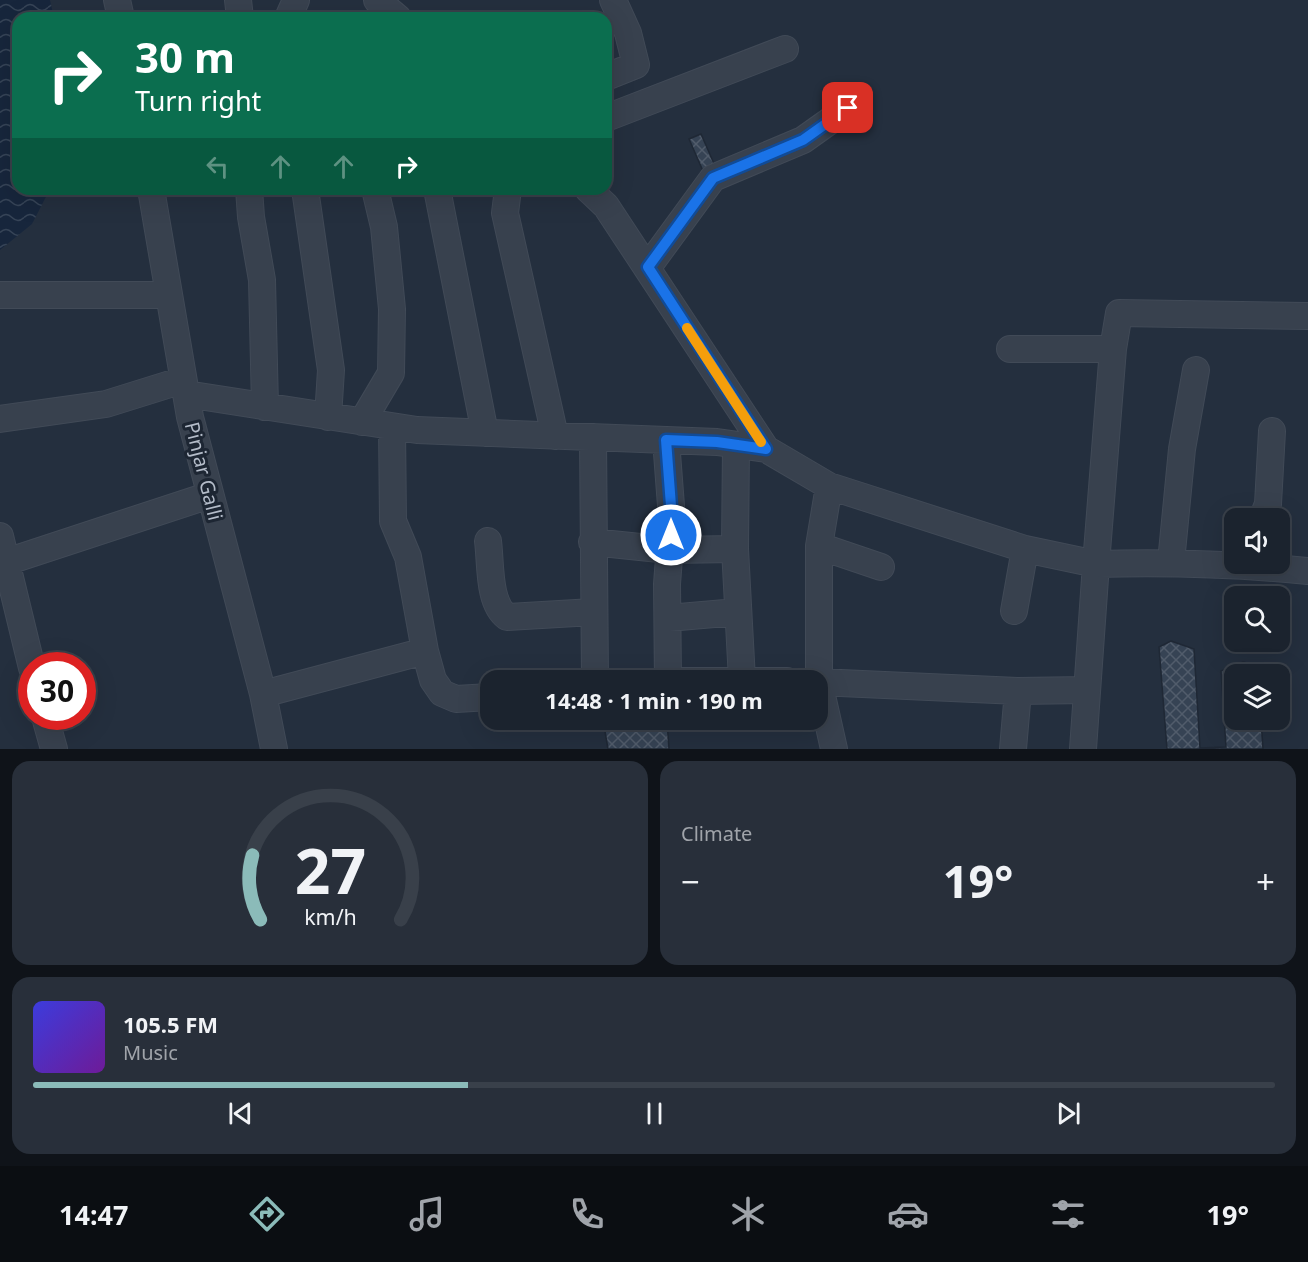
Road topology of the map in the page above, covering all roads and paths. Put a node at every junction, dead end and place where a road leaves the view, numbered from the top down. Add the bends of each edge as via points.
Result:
1 (613, 0) edge
2 (785, 49) dead end
3 (612, 74) edge
4 (848, 108) dead end
5 (612, 116) edge
6 (152, 195) edge
7 (249, 195) edge
8 (306, 195) edge
9 (376, 195) edge
10 (438, 195) edge
11 (507, 195) edge
12 (594, 195) edge
13 (648, 267) junction
14 (0, 295) edge
15 (169, 295) junction
16 (1308, 316) edge
17 (1010, 349) dead end
18 (1113, 349) junction
19 (1196, 370) dead end
20 (185, 387) junction
21 (265, 407) junction
22 (328, 417) junction
23 (0, 419) edge
24 (362, 422) junction
25 (392, 427) junction
26 (1272, 431) dead end
27 (485, 433) junction
28 (555, 436) junction
29 (593, 437) junction
30 (666, 440) junction
31 (736, 445) junction
32 (766, 449) junction
33 (829, 486) junction
34 (210, 495) junction
35 (1266, 508) edge
36 (0, 536) edge
37 (488, 541) dead end
38 (592, 542) junction
39 (819, 546) junction
40 (735, 549) junction
41 (1025, 549) junction
42 (669, 550) junction
43 (6, 562) junction
44 (1171, 562) junction
45 (1224, 563) edge
46 (1096, 564) junction
47 (881, 567) dead end
48 (1290, 569) edge
49 (1308, 571) edge
50 (1014, 610) dead end
51 (593, 612) junction
52 (737, 612) junction
53 (668, 618) junction
54 (425, 651) junction
55 (28, 652) edge
56 (595, 670) edge
57 (669, 670) edge
58 (741, 670) edge
59 (818, 670) edge
60 (828, 682) edge
61 (1086, 690) junction
62 (1018, 691) junction
63 (263, 694) junction
64 (480, 698) edge
65 (828, 724) edge
66 (49, 730) edge
67 (54, 749) edge
68 (274, 749) edge
69 (834, 749) edge
70 (1013, 749) edge
71 (1083, 749) edge

1 - 3 street via 628,33 636,65
2 - 5 street
4 - 13 street via 803,140 713,178
6 - 15 street, Pinjar Galli
7 - 21 street via 262,280
8 - 22 street via 332,370
9 - 24 street via 384,227 392,309 391,373
10 - 27 street
11 - 28 street via 505,213
12 - 13 street
13 - 32 street
14 - 15 street
15 - 20 street, Pinjar Galli
16 - 18 street via 1119,313
17 - 18 street
18 - 46 street
19 - 44 street via 1182,449
20 - 21 street
20 - 23 street via 106,404
20 - 34 street, Pinjar Galli
21 - 22 street
22 - 24 street
24 - 25 street
25 - 27 street
25 - 54 street via 393,520 408,557
26 - 35 street
27 - 28 street
28 - 29 street
29 - 30 street
29 - 38 street
30 - 31 street
30 - 42 street via 672,519
31 - 32 street
31 - 40 street
32 - 33 street
33 - 39 street
33 - 41 street
34 - 43 street
34 - 63 street, Pinjar Galli
36 - 43 street
37 - 51 street via 496,600 499,611 507,617
38 - 42 street
38 - 51 street
39 - 47 street
39 - 59 street
40 - 42 street
40 - 52 street
41 - 46 street
41 - 50 street
42 - 53 street
43 - 55 street
44 - 45 street
44 - 46 street
46 - 61 street
48 - 49 street
51 - 56 street
52 - 53 street
52 - 58 street
53 - 57 street
54 - 63 street
54 - 64 street via 433,680 442,693 456,699
60 - 62 street
61 - 62 street
61 - 71 street
62 - 70 street
63 - 68 street, Pinjar Galli
65 - 69 street
66 - 67 street

